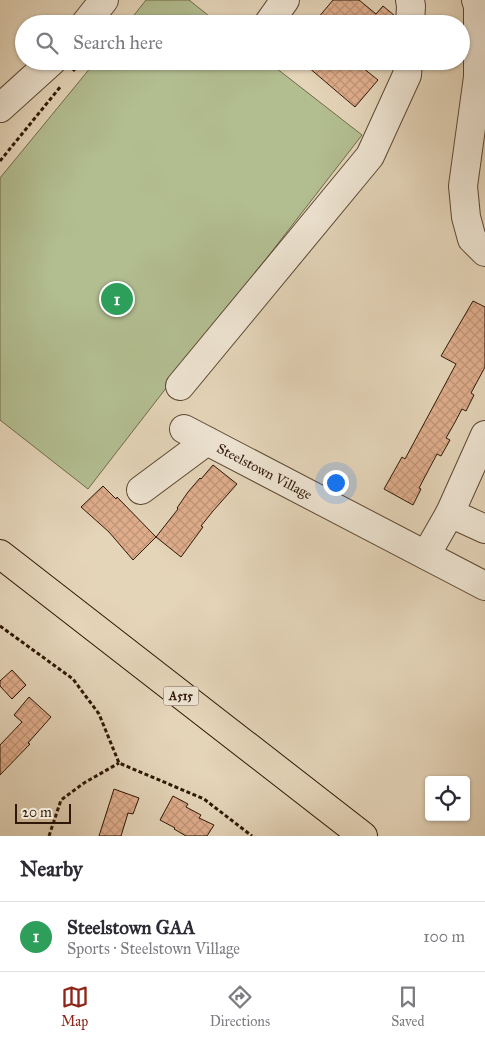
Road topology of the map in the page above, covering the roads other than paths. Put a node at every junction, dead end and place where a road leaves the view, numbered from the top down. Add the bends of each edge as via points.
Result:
1 (104, 0) edge
2 (285, 0) edge
3 (410, 0) edge
4 (476, 0) edge
5 (92, 15) edge
6 (274, 15) edge
7 (410, 15) edge
8 (407, 70) edge
9 (61, 74) edge
10 (0, 108) edge
11 (485, 252) edge
12 (180, 386) dead end
13 (485, 435) edge
14 (141, 490) dead end
15 (450, 513) junction
16 (485, 529) edge
17 (0, 554) edge
18 (426, 555) junction
19 (485, 586) edge
20 (363, 836) edge

1 - 5 street
2 - 6 street
3 - 7 street
4 - 11 street via 478,77 463,186 472,239
8 - 12 street via 370,156
9 - 10 street
13 - 15 street
14 - 18 street, Steelstown Village via 196,435
15 - 16 street
15 - 18 street
17 - 20 highway, A515
18 - 19 street, Steelstown Village

